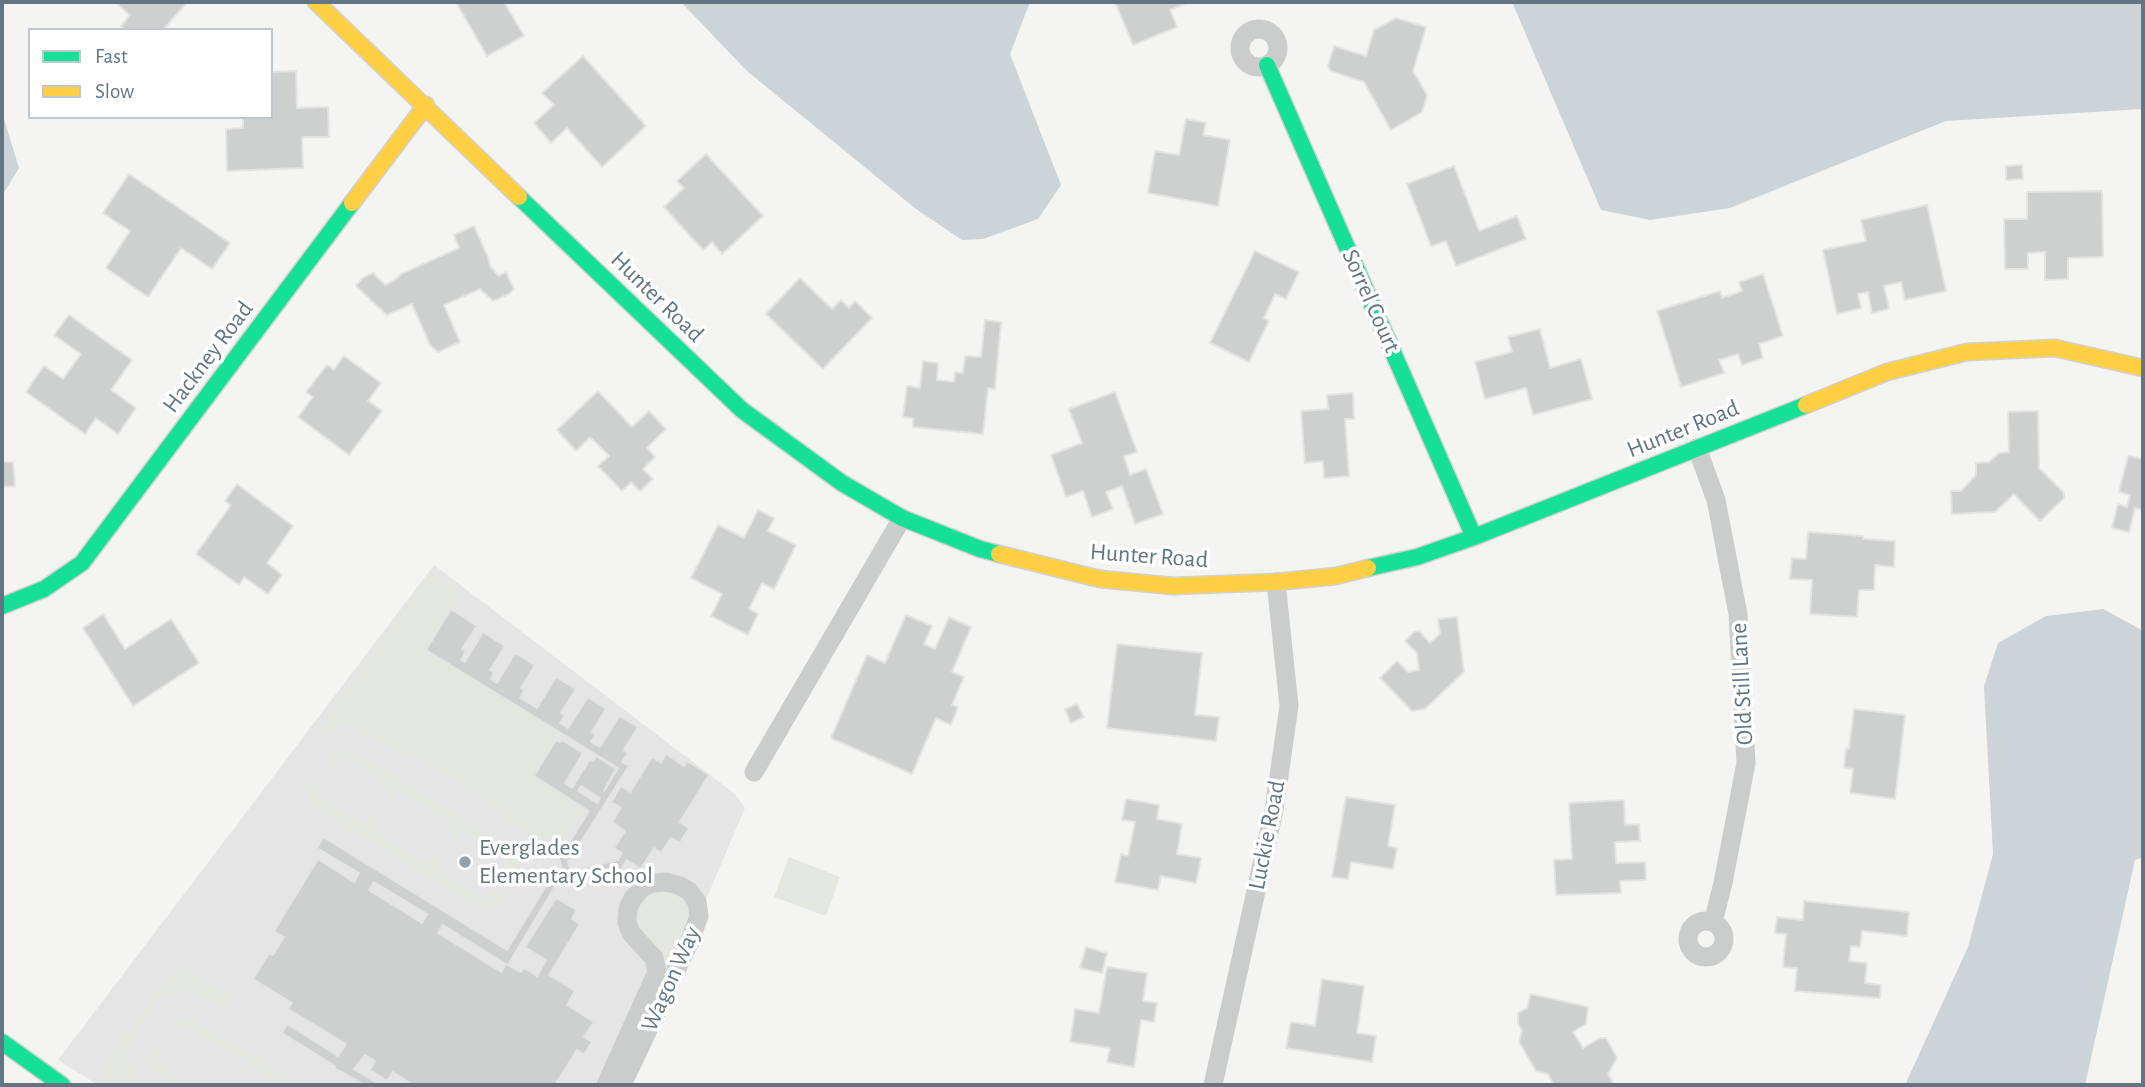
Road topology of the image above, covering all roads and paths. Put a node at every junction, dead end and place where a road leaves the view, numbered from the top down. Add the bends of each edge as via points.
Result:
1 (316, 2) edge
2 (1267, 65) dead end
3 (426, 106) junction
4 (2143, 368) edge
5 (1697, 448) junction
6 (902, 517) junction
7 (1474, 537) junction
8 (1276, 582) junction
9 (2, 606) edge
10 (754, 772) dead end
11 (1713, 922) dead end
12 (2, 1042) edge
13 (62, 1085) edge
14 (606, 1085) edge
15 (622, 1085) edge
16 (1213, 1085) edge

1 - 3 street, Hunter Road
2 - 7 street, Sorrel Court
3 - 6 street, Hunter Road via 742,411 842,483
3 - 9 street, Hackney Road via 82,564 44,589
4 - 5 street, Hunter Road via 2055,348 1967,352 1887,372
5 - 7 street, Hunter Road
5 - 11 street, Old Still Lane via 1716,500 1738,614 1746,763
6 - 8 street, Hunter Road via 980,550 1100,579 1172,586
6 - 10 street
7 - 8 street, Hunter Road via 1417,557 1336,576
8 - 16 street, Luckie Road via 1289,706 1273,810
12 - 13 street
14 - 15 street, Wagon Way via 657,972 654,958 631,933 628,909 642,888 667,882 690,891 699,916

